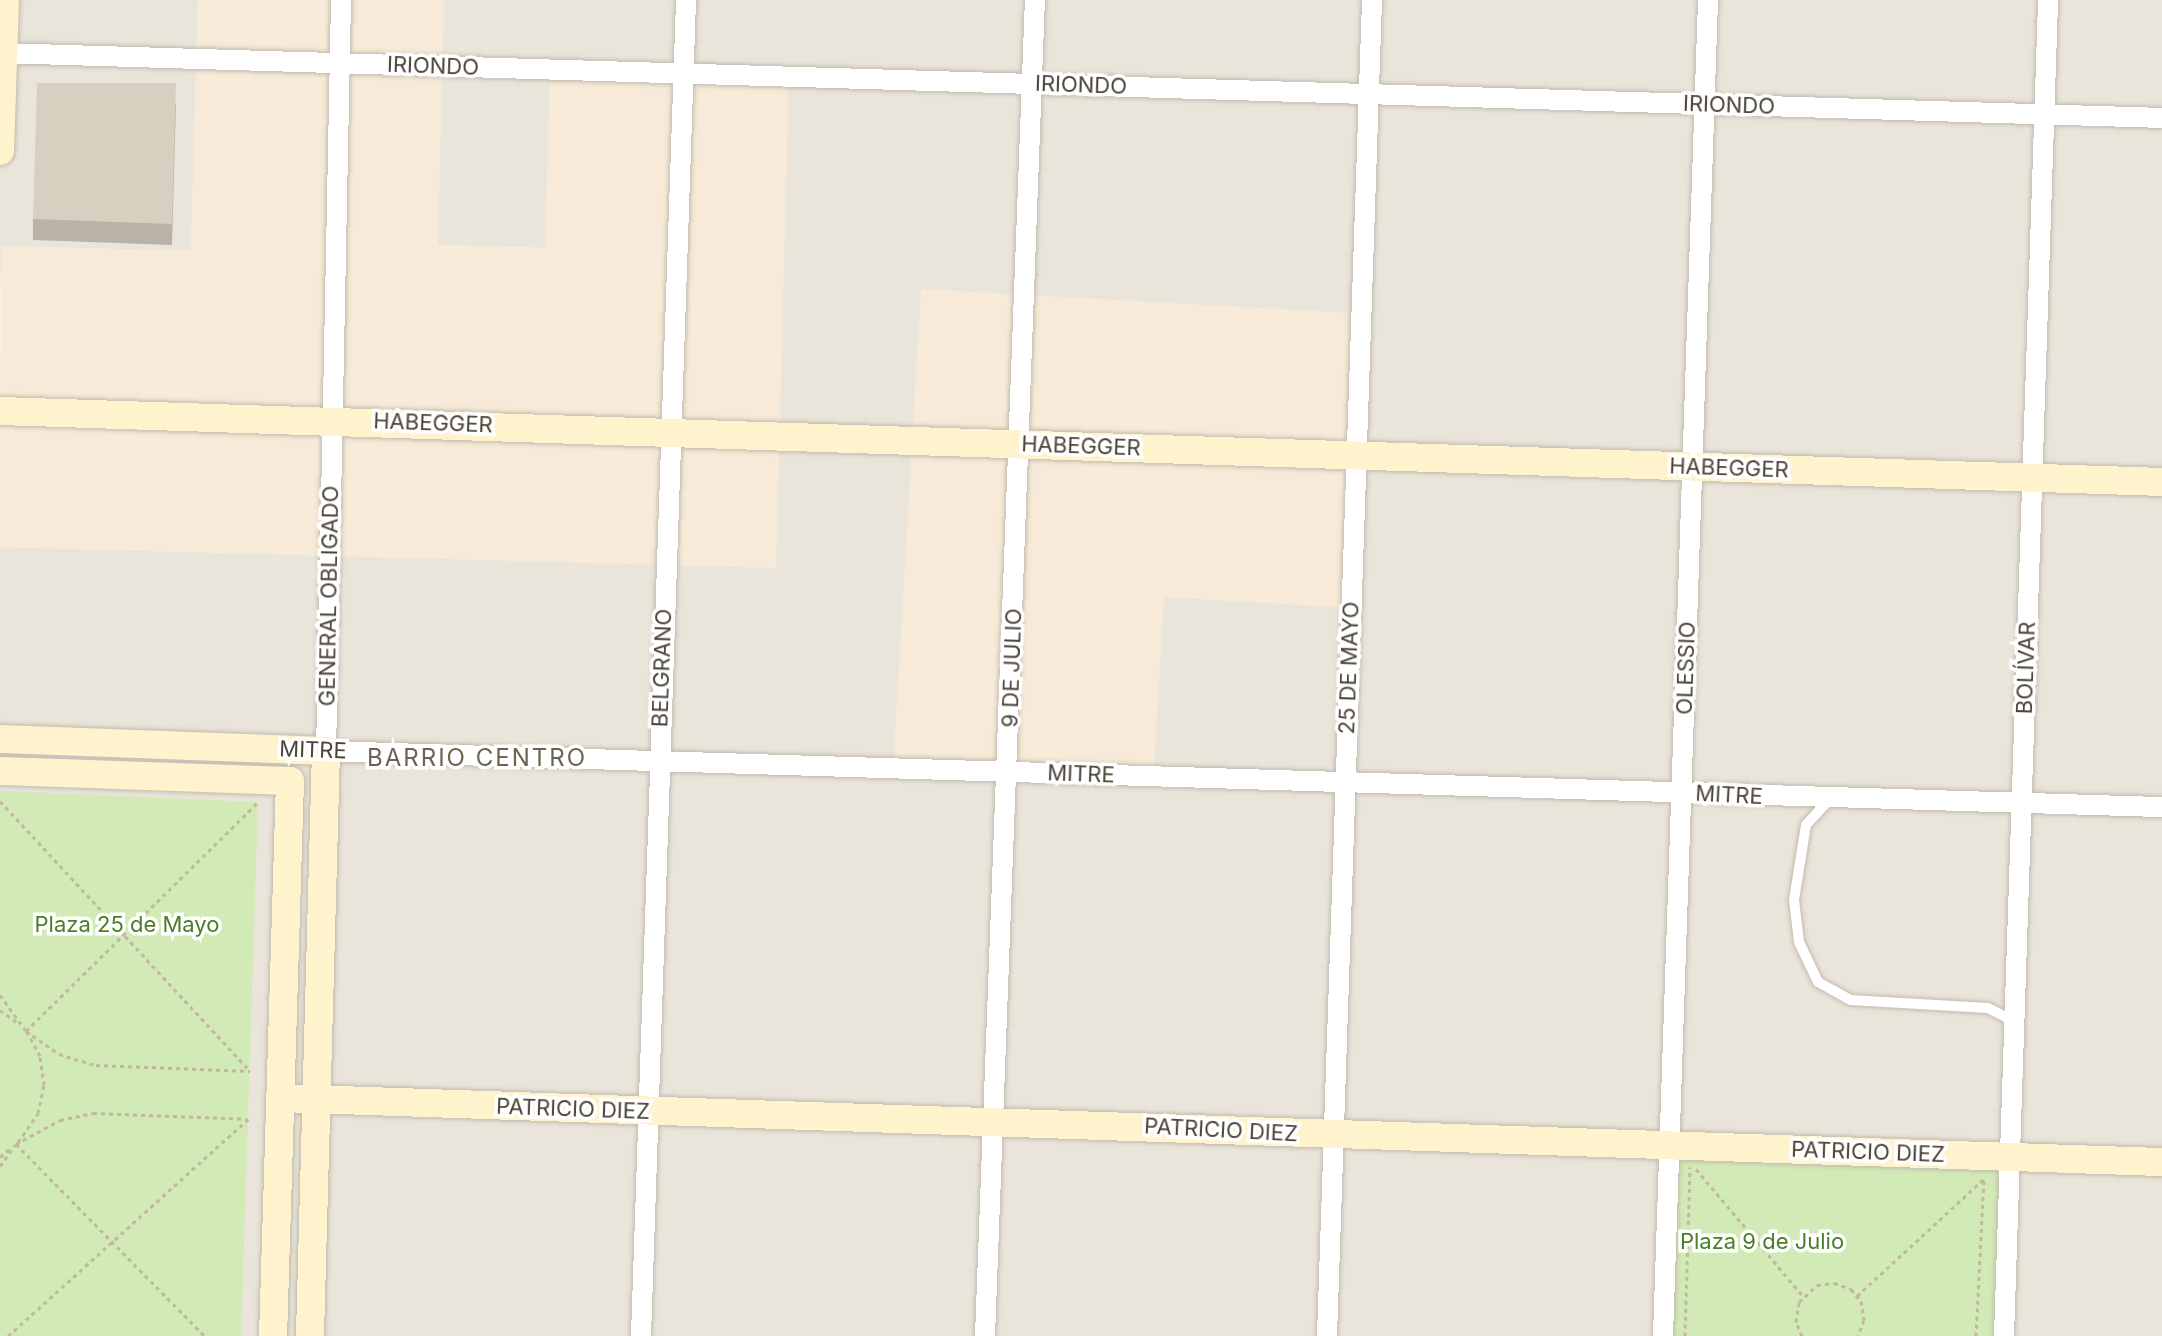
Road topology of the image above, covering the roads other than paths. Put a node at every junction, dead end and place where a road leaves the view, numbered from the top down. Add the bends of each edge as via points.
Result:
1 (5, 0) edge
2 (341, 0) edge
3 (686, 0) edge
4 (1035, 0) edge
5 (1372, 0) edge
6 (1708, 0) edge
7 (2048, 0) edge
8 (2, 53) edge
9 (338, 62) junction
10 (684, 74) junction
11 (1033, 84) junction
12 (1368, 95) junction
13 (1705, 104) junction
14 (2044, 115) junction
15 (2162, 118) edge
16 (0, 151) edge
17 (0, 411) edge
18 (332, 419) junction
19 (670, 433) junction
20 (1019, 444) junction
21 (1356, 457) junction
22 (1693, 467) junction
23 (2032, 479) junction
24 (2162, 482) edge
25 (0, 739) edge
26 (326, 751) junction
27 (659, 762) junction
28 (0, 771) edge
29 (1008, 772) junction
30 (1345, 784) junction
31 (1681, 793) junction
32 (1830, 799) junction
33 (2021, 803) junction
34 (2162, 807) edge
35 (2014, 1021) junction
36 (280, 1098) junction
37 (316, 1100) junction
38 (648, 1112) junction
39 (992, 1120) junction
40 (1333, 1135) junction
41 (1680, 1154) junction
42 (2010, 1157) junction
43 (2162, 1162) edge
44 (273, 1336) edge
45 (310, 1336) edge
46 (641, 1336) edge
47 (985, 1336) edge
48 (1327, 1336) edge
49 (1663, 1336) edge
50 (2004, 1336) edge

1 - 8 main road
2 - 9 street, GENERAL OBLIGADO
3 - 10 street, BELGRANO
4 - 11 street, 9 DE JULIO
5 - 12 street, 25 DE MAYO
6 - 13 street, OLESSIO
7 - 14 street, BOLÍVAR
8 - 9 street, IRIONDO
8 - 16 main road
9 - 10 street, IRIONDO
9 - 18 street, GENERAL OBLIGADO
10 - 11 street, IRIONDO
10 - 19 street, BELGRANO
11 - 12 street, IRIONDO
11 - 20 street, 9 DE JULIO
12 - 13 street, IRIONDO
12 - 21 street, 25 DE MAYO
13 - 14 street, IRIONDO
13 - 22 street, OLESSIO
14 - 15 street, IRIONDO
14 - 23 street, BOLÍVAR
17 - 18 main road, HABEGGER
18 - 19 main road, HABEGGER
18 - 26 street, GENERAL OBLIGADO
19 - 20 main road, HABEGGER
19 - 27 street, BELGRANO
20 - 21 main road, HABEGGER
20 - 29 street, 9 DE JULIO
21 - 22 main road, HABEGGER
21 - 30 street, 25 DE MAYO
22 - 23 main road, HABEGGER
22 - 31 street, OLESSIO
23 - 24 main road, HABEGGER
23 - 33 street, BOLÍVAR
25 - 26 main road, MITRE
26 - 27 street, MITRE
26 - 37 main road, GENERAL OBLIGADO
27 - 29 street, MITRE
27 - 38 street, BELGRANO
28 - 36 main road, MITRE via 290,781
29 - 30 street, MITRE
29 - 39 street, 9 DE JULIO
30 - 31 street, MITRE
30 - 40 street, 25 DE MAYO
31 - 32 street, MITRE
31 - 41 street, OLESSIO
32 - 33 street, MITRE
32 - 35 lane via 1806,825 1794,900 1799,942 1818,982 1850,1000 1988,1008
33 - 34 street, MITRE
33 - 35 street, BOLÍVAR
35 - 42 street, BOLÍVAR
36 - 37 main road, PATRICIO DIEZ
36 - 44 main road
37 - 38 main road, PATRICIO DIEZ
37 - 45 main road, GENERAL OBLIGADO
38 - 39 main road, PATRICIO DIEZ
38 - 46 street, BELGRANO
39 - 40 main road, PATRICIO DIEZ
39 - 47 street, 9 DE JULIO
40 - 41 main road, PATRICIO DIEZ
40 - 48 street, 25 DE MAYO
41 - 42 main road, PATRICIO DIEZ
41 - 49 street, OLESSIO
42 - 43 main road, PATRICIO DIEZ
42 - 50 street, BOLÍVAR

